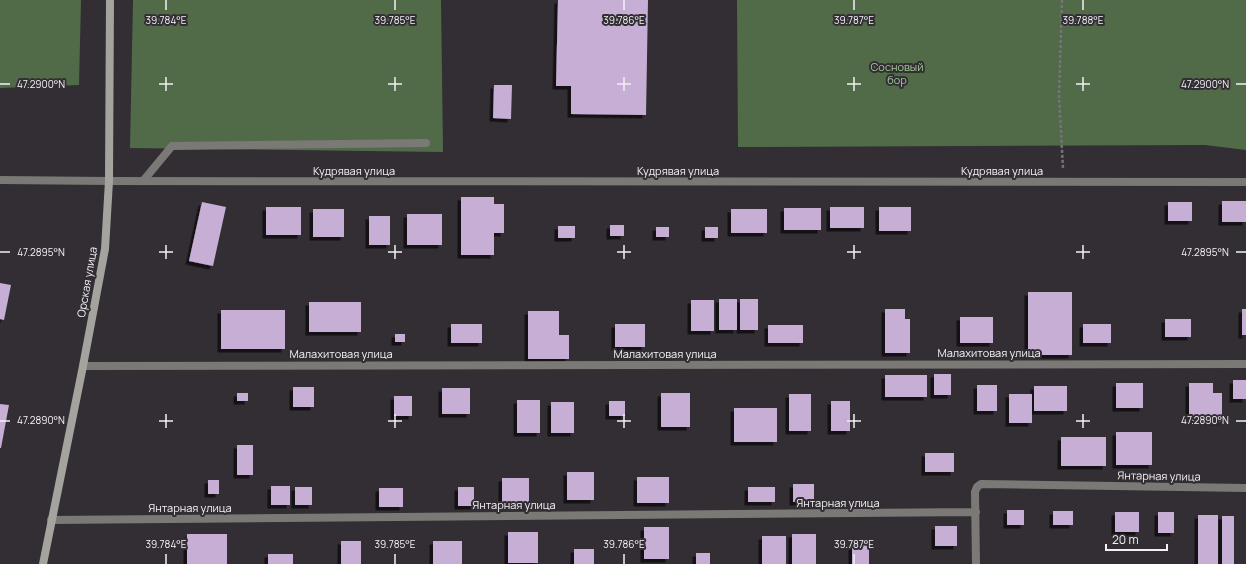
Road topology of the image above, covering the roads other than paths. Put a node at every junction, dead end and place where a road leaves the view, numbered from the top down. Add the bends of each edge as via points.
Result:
1 (110, 0) edge
2 (426, 143) dead end
3 (0, 180) edge
4 (109, 181) junction
5 (143, 181) junction
6 (1246, 182) edge
7 (1246, 364) edge
8 (83, 366) junction
9 (1246, 488) edge
10 (976, 512) junction
11 (51, 520) junction
12 (43, 564) edge
13 (976, 564) edge

1 - 4 main road, Орская улица
2 - 5 street via 172,146
3 - 4 street, Кудрявая улица
4 - 5 street, Кудрявая улица
4 - 8 main road, Орская улица via 105,249
5 - 6 street, Кудрявая улица
7 - 8 street, Малахитовая улица
8 - 11 main road, Орская улица
9 - 10 street, Янтарная улица via 981,484 975,492
10 - 11 street, Янтарная улица
10 - 13 street
11 - 12 main road, Орская улица

